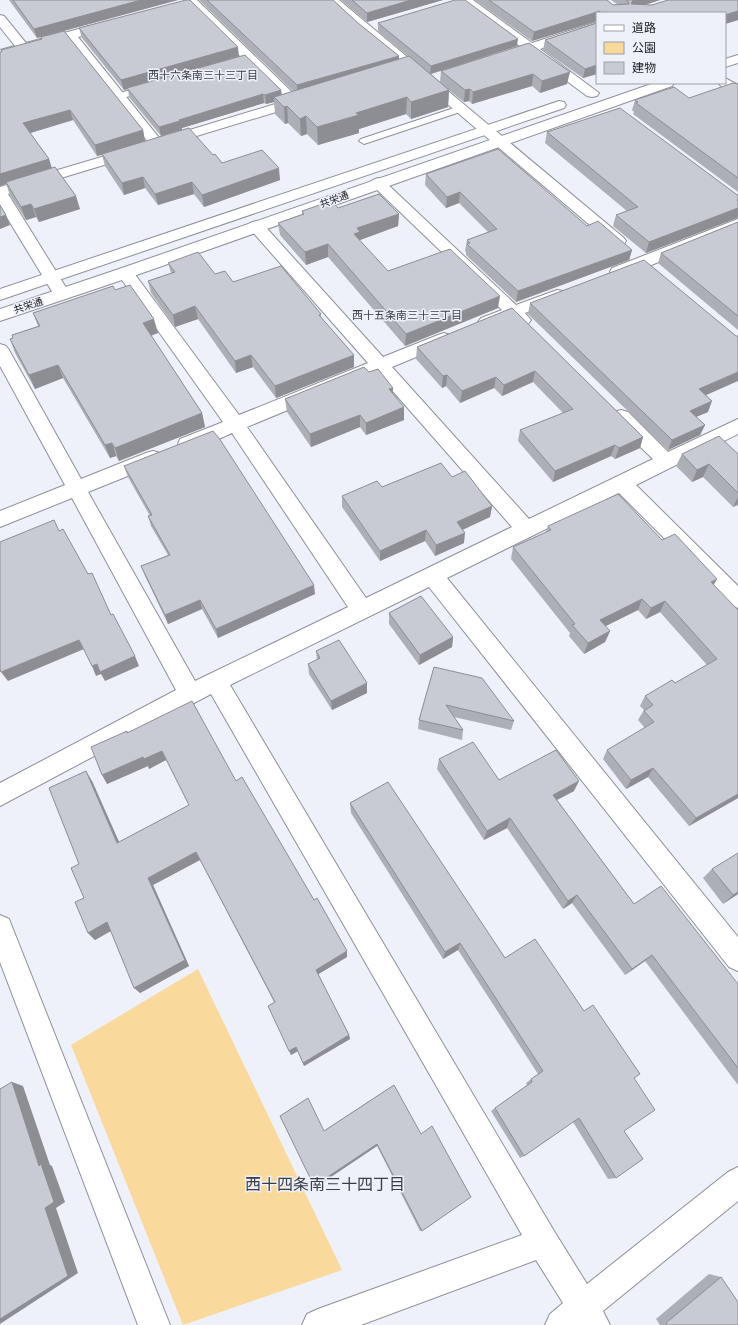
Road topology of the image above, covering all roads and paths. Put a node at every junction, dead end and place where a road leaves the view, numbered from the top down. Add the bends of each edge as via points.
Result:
1 (331, 0) edge
2 (460, 1) edge
3 (192, 2) edge
4 (178, 7) edge
5 (0, 19) edge
6 (124, 21) edge
7 (379, 24) edge
8 (596, 26) edge
9 (364, 29) junction
10 (70, 35) junction
11 (23, 48) junction
12 (531, 48) junction
13 (0, 54) edge
14 (738, 59) edge
15 (494, 60) edge
16 (726, 63) edge
17 (410, 68) junction
18 (396, 72) edge
19 (442, 76) edge
20 (427, 81) junction
21 (726, 83) edge
22 (664, 84) edge
23 (157, 85) edge
24 (607, 88) dead end
25 (738, 90) edge
26 (592, 93) junction
27 (316, 95) edge
28 (119, 96) junction
29 (294, 102) junction
30 (607, 104) junction
31 (460, 109) junction
32 (620, 113) edge
33 (485, 130) junction
34 (364, 141) dead end
35 (500, 142) junction
36 (157, 144) junction
37 (378, 183) junction
38 (0, 193) edge
39 (738, 224) edge
40 (256, 226) junction
41 (650, 267) junction
42 (125, 273) junction
43 (52, 277) junction
44 (600, 279) edge
45 (571, 289) edge
46 (62, 294) junction
47 (0, 295) edge
48 (513, 311) junction
49 (0, 315) edge
50 (536, 333) edge
51 (0, 350) edge
52 (379, 366) junction
53 (610, 406) edge
54 (235, 424) junction
55 (738, 426) edge
56 (667, 462) junction
57 (622, 483) junction
58 (76, 488) junction
59 (0, 519) edge
60 (526, 530) junction
61 (433, 576) junction
62 (738, 599) edge
63 (362, 610) junction
64 (216, 682) junction
65 (190, 694) junction
66 (0, 795) edge
67 (0, 928) edge
68 (738, 958) edge
69 (738, 1182) edge
70 (543, 1242) junction
71 (579, 1319) edge
72 (154, 1325) edge
73 (318, 1325) edge

1 - 9 street
2 - 12 street
3 - 4 street
3 - 29 street via 245,59
5 - 11 street
6 - 10 street
7 - 9 street
8 - 12 street
9 - 17 street
10 - 11 street
10 - 28 street
11 - 13 street
12 - 15 street
12 - 26 street
14 - 16 street
17 - 18 street
17 - 20 street
19 - 20 street
20 - 31 street
21 - 25 street
22 - 30 street, 共栄通
23 - 28 lane
24 - 26 street, 共栄通
26 - 33 street, 共栄通
27 - 29 street
28 - 36 street
29 - 36 street
30 - 32 street
30 - 35 street, 共栄通
31 - 33 street
31 - 34 lane
33 - 35 street
33 - 43 street, 共栄通
35 - 37 street, 共栄通
35 - 41 street
36 - 38 street
37 - 40 street, 共栄通
37 - 48 street
38 - 43 street
39 - 41 street
40 - 42 street, 共栄通
40 - 52 street
41 - 44 street
42 - 46 street, 共栄通
42 - 54 street
43 - 46 street
43 - 47 street, 共栄通
45 - 48 street
46 - 49 street, 共栄通
48 - 50 street
48 - 52 street
51 - 58 street
52 - 54 street
52 - 60 street
53 - 56 street
54 - 58 street
54 - 63 street
55 - 56 street
56 - 57 street
57 - 60 street
57 - 62 street
58 - 59 street
58 - 65 street
60 - 61 street
61 - 63 street
61 - 68 street
63 - 64 street
64 - 65 street
64 - 70 street
65 - 66 street
67 - 72 street
69 - 71 street
70 - 71 street
70 - 73 street

